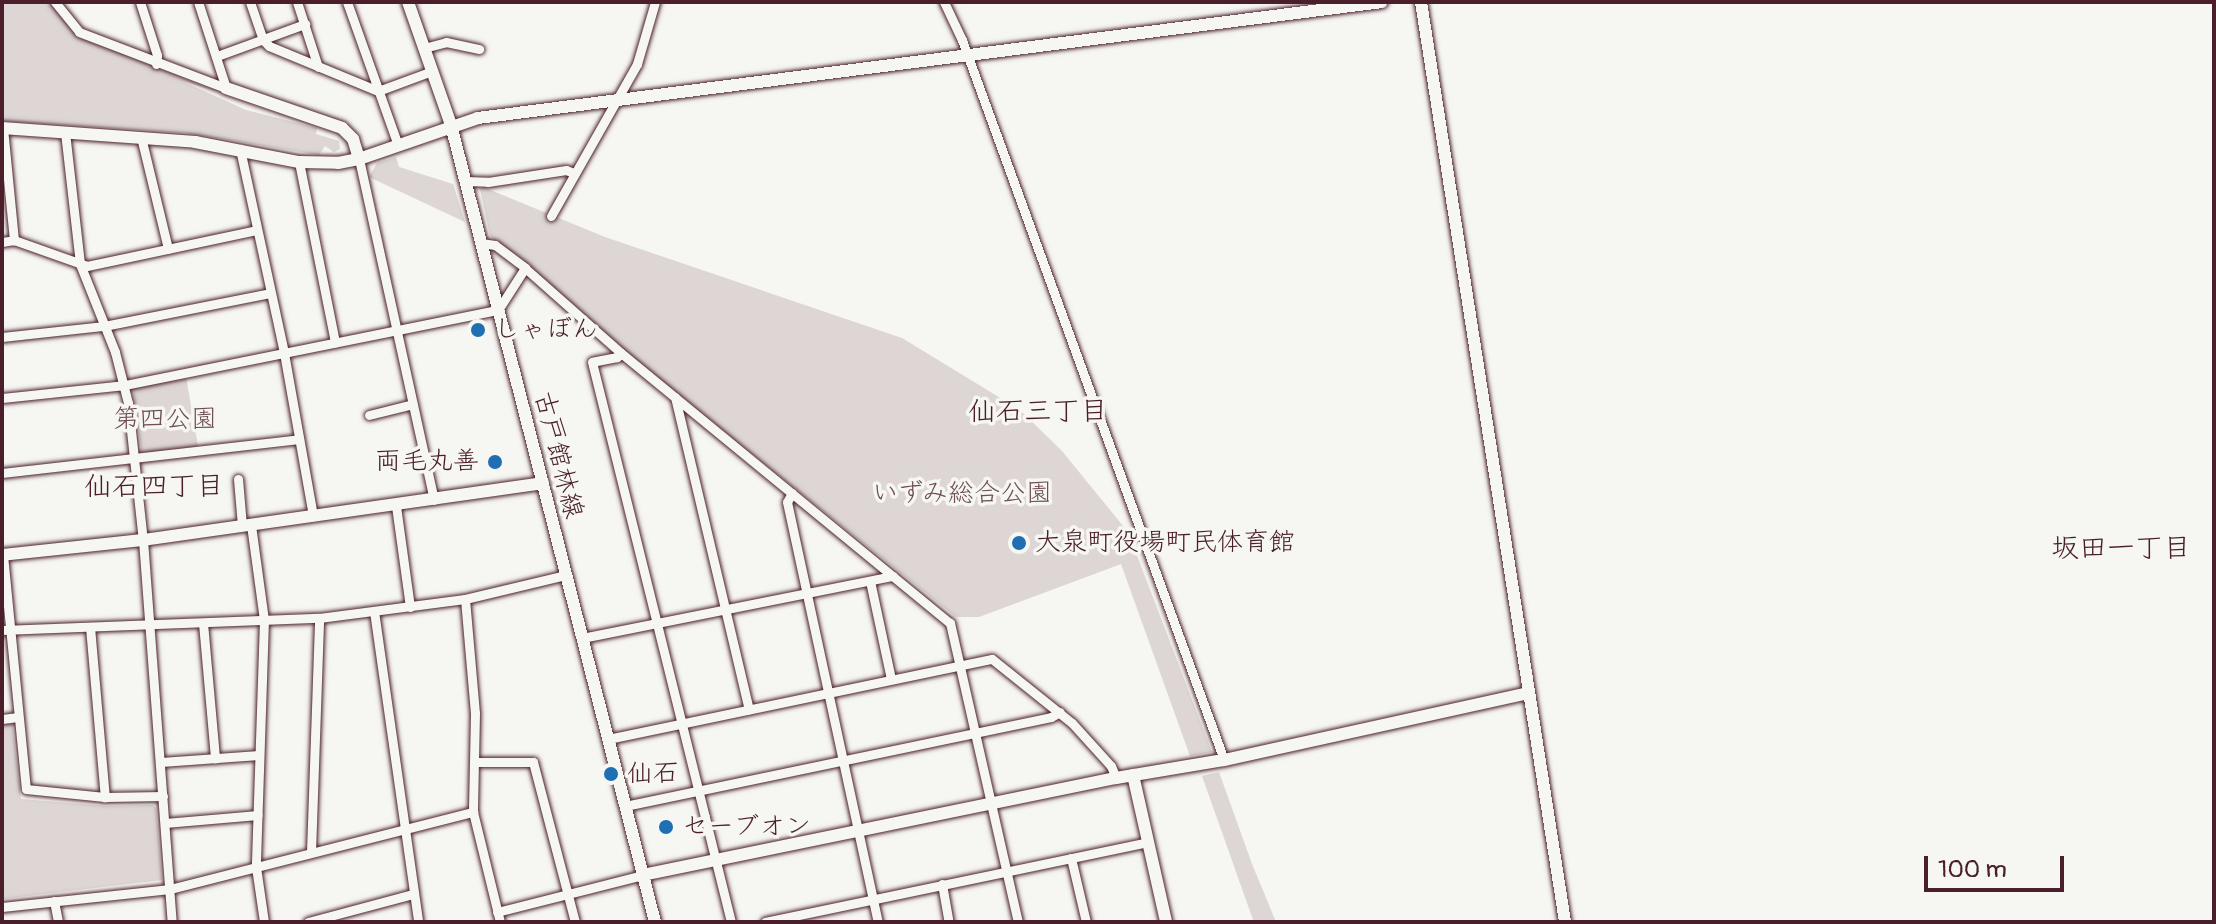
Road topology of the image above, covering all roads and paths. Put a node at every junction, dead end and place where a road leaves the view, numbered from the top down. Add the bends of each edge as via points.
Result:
1 (140, 2) edge
2 (198, 2) edge
3 (250, 2) edge
4 (297, 2) edge
5 (347, 2) edge
6 (408, 2) edge
7 (655, 2) edge
8 (944, 2) edge
9 (1382, 2) edge
10 (1421, 2) edge
11 (57, 3) edge
12 (305, 24) junction
13 (263, 40) junction
14 (424, 48) junction
15 (479, 49) dead end
16 (967, 54) junction
17 (217, 56) junction
18 (156, 64) junction
19 (318, 67) junction
20 (432, 71) junction
21 (226, 88) junction
22 (378, 91) junction
23 (614, 100) junction
24 (451, 125) junction
25 (2, 128) edge
26 (65, 132) junction
27 (141, 137) junction
28 (398, 145) junction
29 (240, 149) junction
30 (359, 159) junction
31 (299, 162) junction
32 (574, 173) junction
33 (4, 178) edge
34 (465, 181) junction
35 (551, 216) dead end
36 (256, 230) junction
37 (14, 240) junction
38 (2, 242) edge
39 (481, 243) junction
40 (168, 249) junction
41 (80, 264) junction
42 (525, 268) junction
43 (270, 293) junction
44 (498, 310) junction
45 (104, 326) junction
46 (397, 330) junction
47 (2, 337) edge
48 (335, 342) junction
49 (284, 353) junction
50 (621, 353) junction
51 (125, 385) junction
52 (675, 397) junction
53 (2, 398) edge
54 (413, 404) junction
55 (369, 415) dead end
56 (299, 439) junction
57 (134, 460) junction
58 (2, 473) edge
59 (238, 479) dead end
60 (543, 483) junction
61 (792, 493) junction
62 (434, 500) junction
63 (396, 506) junction
64 (313, 516) junction
65 (246, 526) junction
66 (143, 540) junction
67 (2, 555) edge
68 (566, 575) junction
69 (893, 576) junction
70 (870, 581) junction
71 (807, 593) junction
72 (465, 599) junction
73 (410, 607) junction
74 (726, 609) junction
75 (374, 611) junction
76 (319, 618) junction
77 (264, 620) junction
78 (203, 623) junction
79 (656, 623) junction
80 (149, 624) junction
81 (90, 627) junction
82 (6, 630) edge
83 (582, 638) junction
84 (960, 664) junction
85 (891, 679) junction
86 (829, 692) junction
87 (1528, 693) junction
88 (749, 709) junction
89 (1060, 712) junction
90 (18, 717) junction
91 (2, 719) edge
92 (681, 723) junction
93 (976, 733) junction
94 (608, 739) junction
95 (259, 755) junction
96 (215, 758) junction
97 (844, 760) junction
98 (1224, 760) junction
99 (161, 762) junction
100 (475, 762) junction
101 (1133, 775) junction
102 (1116, 778) junction
103 (697, 790) junction
104 (163, 796) junction
105 (105, 797) junction
106 (992, 803) junction
107 (625, 806) junction
108 (473, 812) junction
109 (258, 815) junction
110 (165, 823) junction
111 (403, 830) junction
112 (860, 830) junction
113 (1148, 842) junction
114 (311, 852) junction
115 (1071, 858) junction
116 (715, 860) junction
117 (256, 867) junction
118 (1008, 871) junction
119 (643, 875) junction
120 (942, 884) junction
121 (170, 889) junction
122 (413, 894) junction
123 (568, 895) junction
124 (874, 899) junction
125 (54, 901) junction
126 (2, 907) edge
127 (499, 917) edge
128 (58, 922) edge
129 (172, 922) edge
130 (264, 922) edge
131 (308, 922) edge
132 (418, 922) edge
133 (575, 922) edge
134 (655, 922) edge
135 (731, 922) edge
136 (765, 922) edge
137 (878, 922) edge
138 (949, 922) edge
139 (1018, 922) edge
140 (1086, 922) edge
141 (1166, 922) edge
142 (1565, 922) edge

1 - 18 street
2 - 17 street
3 - 13 street
4 - 12 street
5 - 22 street
6 - 14 street, 古戸館林線
7 - 23 street via 637,64
8 - 16 street
9 - 16 street
10 - 87 street
11 - 18 street via 79,32
12 - 13 street
12 - 19 street
13 - 17 street
13 - 19 street
14 - 15 street via 446,42
14 - 20 street, 古戸館林線
16 - 23 street
16 - 98 street
17 - 21 street
18 - 21 street
19 - 22 street
20 - 22 street
20 - 24 street, 古戸館林線
21 - 30 street via 342,128 353,139
22 - 28 street
23 - 24 street
23 - 32 street
24 - 28 street
24 - 34 street, 古戸館林線
25 - 26 street
25 - 33 street
26 - 27 street
26 - 41 street
27 - 29 street
27 - 40 street
28 - 30 street
29 - 31 street
29 - 36 street
30 - 31 street
30 - 46 street
31 - 48 street
32 - 34 street
32 - 35 street
33 - 37 street
34 - 39 street, 古戸館林線
36 - 40 street
36 - 43 street
37 - 38 street
37 - 41 street
39 - 42 street via 495,245
39 - 44 street, 古戸館林線
40 - 41 street
41 - 45 street
42 - 44 street
42 - 50 street
43 - 45 street
43 - 49 street
44 - 46 street
44 - 60 street, 古戸館林線
45 - 47 street
45 - 51 street
46 - 48 street
46 - 54 street
48 - 49 street
49 - 51 street
49 - 56 street
50 - 52 street
50 - 79 street via 592,362
51 - 53 street
51 - 57 street
52 - 61 street
52 - 74 street
54 - 55 street
54 - 62 street
56 - 57 street
56 - 64 street
57 - 58 street
57 - 66 street
59 - 65 street
60 - 62 street
60 - 68 street, 古戸館林線
61 - 69 street
61 - 71 street via 787,502
62 - 63 street
63 - 64 street
63 - 73 street
64 - 65 street
65 - 66 street
65 - 77 street
66 - 67 street
66 - 80 street
67 - 82 street
68 - 72 street
68 - 83 street, 古戸館林線
69 - 70 street
69 - 84 street via 950,623
70 - 71 street
70 - 85 street
71 - 74 street
71 - 86 street
72 - 73 street
72 - 100 street
73 - 75 street
74 - 79 street
74 - 88 street
75 - 76 street
75 - 111 street
76 - 77 street
76 - 114 street
77 - 78 street
77 - 95 street
78 - 80 street
78 - 96 street
79 - 83 street
79 - 92 street
80 - 81 street
80 - 99 street
81 - 82 street
81 - 105 street
82 - 90 street
83 - 94 street, 古戸館林線
84 - 85 street
84 - 89 street via 992,659
84 - 93 street
85 - 86 street
86 - 88 street
86 - 97 street
87 - 98 street
87 - 142 street
88 - 92 street
89 - 93 street
89 - 102 street
90 - 91 street
90 - 105 street via 28,792
92 - 94 street
92 - 103 street
93 - 97 street
93 - 106 street
94 - 107 street, 古戸館林線
95 - 96 street
95 - 109 street
96 - 99 street
97 - 103 street
97 - 112 street
98 - 101 street
99 - 104 street
100 - 108 street
100 - 123 street via 533,762
101 - 102 street
101 - 113 street
102 - 106 street
103 - 107 street
103 - 116 street
104 - 105 street
104 - 110 street
106 - 112 street
106 - 118 street
107 - 119 street, 古戸館林線
108 - 111 street
108 - 127 street
109 - 110 street
109 - 117 street
110 - 121 street
111 - 114 street
111 - 122 street
112 - 116 street
112 - 124 street
113 - 115 street
113 - 141 street
114 - 117 street
115 - 118 street
115 - 140 street
116 - 119 street
116 - 135 street
117 - 121 street
117 - 130 street
118 - 120 street
118 - 139 street
119 - 123 street
119 - 134 street, 古戸館林線
120 - 124 street
120 - 138 street
121 - 125 street
121 - 129 street
122 - 131 street
122 - 132 street
123 - 127 street
123 - 133 street
124 - 136 street
124 - 137 street
125 - 126 street
125 - 128 street

